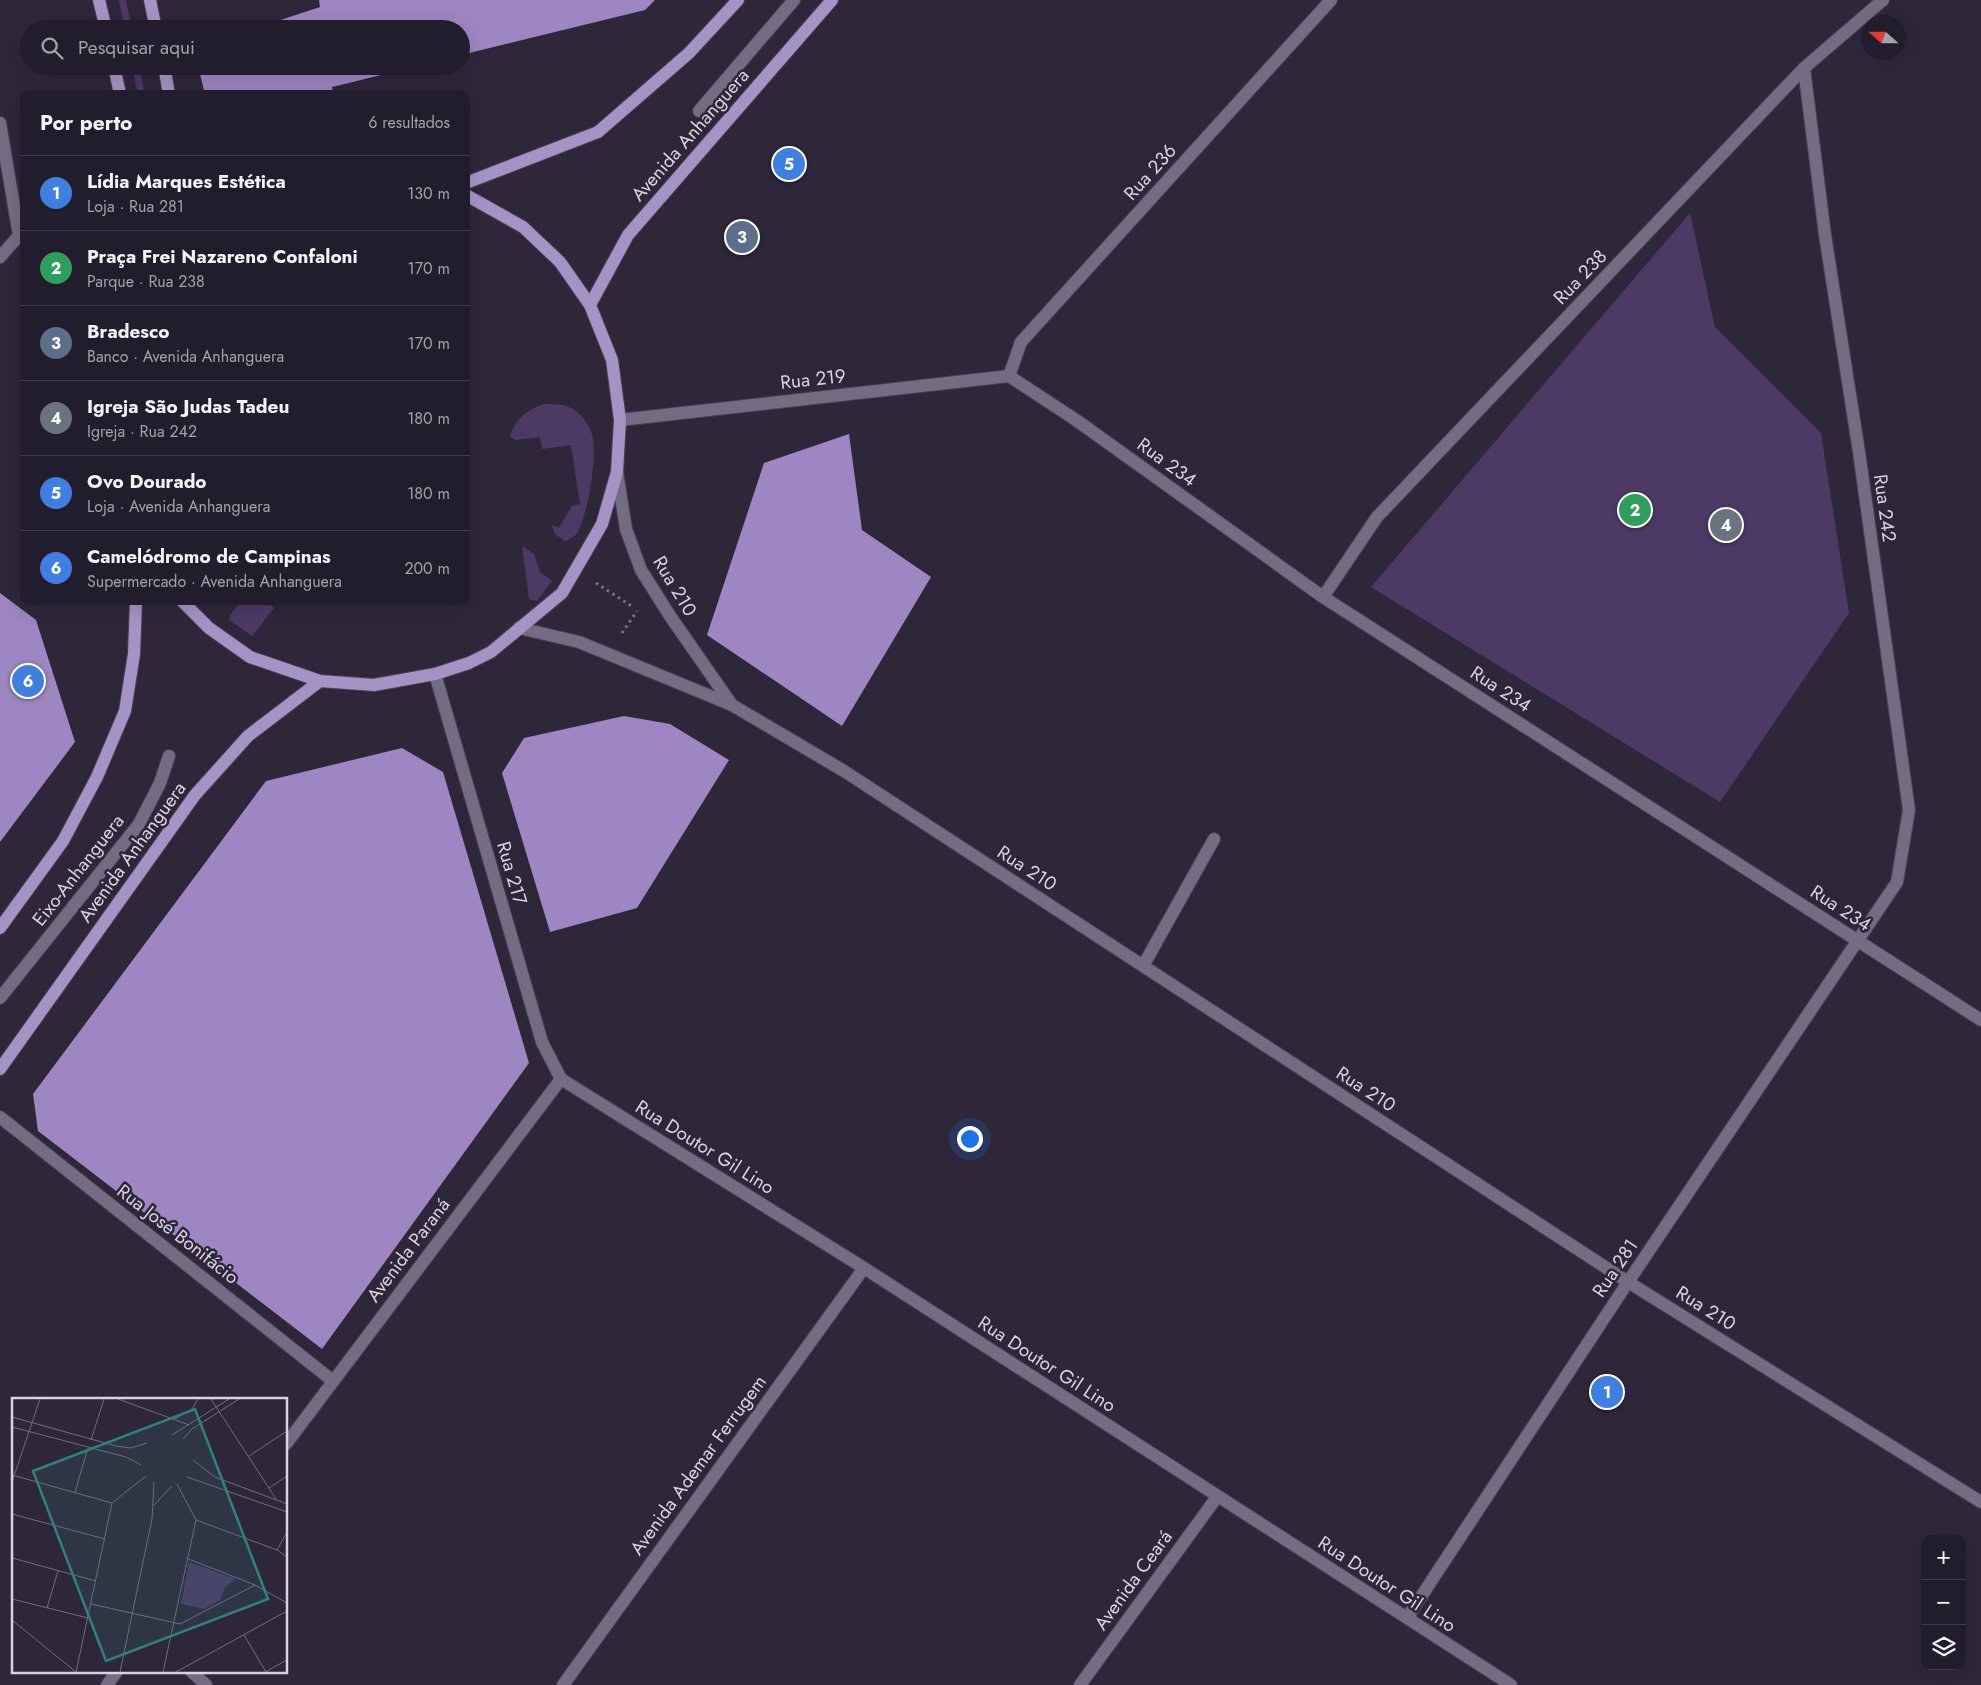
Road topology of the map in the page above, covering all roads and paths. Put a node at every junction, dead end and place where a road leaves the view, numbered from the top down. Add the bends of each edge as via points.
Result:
1 (100, 0) edge
2 (150, 0) edge
3 (738, 0) edge
4 (794, 0) edge
5 (832, 0) edge
6 (1331, 0) edge
7 (1883, 0) edge
8 (104, 20) edge
9 (154, 20) edge
10 (1804, 68) junction
11 (116, 75) edge
12 (166, 75) edge
13 (119, 90) edge
14 (169, 90) edge
15 (699, 111) dead end
16 (0, 123) edge
17 (470, 181) edge
18 (470, 198) edge
19 (20, 228) edge
20 (20, 234) edge
21 (0, 256) edge
22 (590, 305) junction
23 (1009, 376) junction
24 (620, 420) junction
25 (617, 472) junction
26 (576, 569) junction
27 (1323, 597) junction
28 (136, 605) edge
29 (186, 605) edge
30 (519, 628) junction
31 (607, 653) junction
32 (435, 674) junction
33 (320, 680) junction
34 (732, 705) junction
35 (169, 756) dead end
36 (1214, 839) dead end
37 (0, 928) edge
38 (1858, 942) junction
39 (1144, 966) junction
40 (0, 998) edge
41 (1981, 1020) edge
42 (0, 1069) edge
43 (560, 1079) junction
44 (0, 1117) edge
45 (864, 1268) junction
46 (1628, 1282) junction
47 (333, 1381) junction
48 (288, 1441) edge
49 (1217, 1497) junction
50 (1981, 1502) edge
51 (1407, 1618) junction
52 (116, 1672) edge
53 (192, 1672) edge
54 (107, 1685) edge
55 (206, 1685) edge
56 (562, 1685) edge
57 (1080, 1685) edge
58 (1511, 1685) edge

1 - 8 main road
2 - 9 main road
3 - 17 main road via 689,53 598,132
4 - 15 street
5 - 22 main road, Avenida Anhanguera via 628,235
6 - 23 street, Rua 236 via 1021,342
7 - 10 street, Rua 238
10 - 27 street, Rua 238 via 1377,517
10 - 38 street, Rua 242 via 1909,810 1897,882
11 - 13 main road
12 - 14 main road
16 - 19 street
18 - 22 main road via 523,227 560,262
20 - 21 street
22 - 24 main road via 612,360
23 - 24 street, Rua 219
23 - 27 street, Rua 234 via 1062,410
24 - 25 main road
25 - 26 main road via 602,524
25 - 34 street, Rua 210 via 626,529 641,570
26 - 30 main road via 562,593
26 - 31 path via 638,610
27 - 38 street, Rua 234
28 - 37 main road via 134,654 125,711 97,777 63,841
29 - 33 main road via 209,628 250,657
30 - 31 street, Rua 210 via 579,642
30 - 32 main road via 491,652
31 - 34 street, Rua 210
32 - 33 main road via 374,685
32 - 43 street, Rua 217 via 542,1042
33 - 42 main road, Avenida Anhanguera via 248,736 195,795
34 - 39 street, Rua 210 via 844,771
35 - 40 street, Eixo-Anhanguera via 160,784 139,824
36 - 39 street
38 - 41 street, Rua 234
38 - 46 street, Rua 281
39 - 46 street, Rua 210
43 - 45 street, Rua Doutor Gil Lino
43 - 47 street, Avenida Paraná
44 - 47 street, Rua José Bonifácio
45 - 49 street, Rua Doutor Gil Lino
45 - 56 street, Avenida Ademar Ferrugem
46 - 50 street, Rua 210
46 - 51 street, Rua 281
47 - 48 street, Avenida Paraná
49 - 51 street, Rua Doutor Gil Lino
49 - 57 street, Avenida Ceará
51 - 58 street, Rua Doutor Gil Lino
52 - 54 street
53 - 55 street

